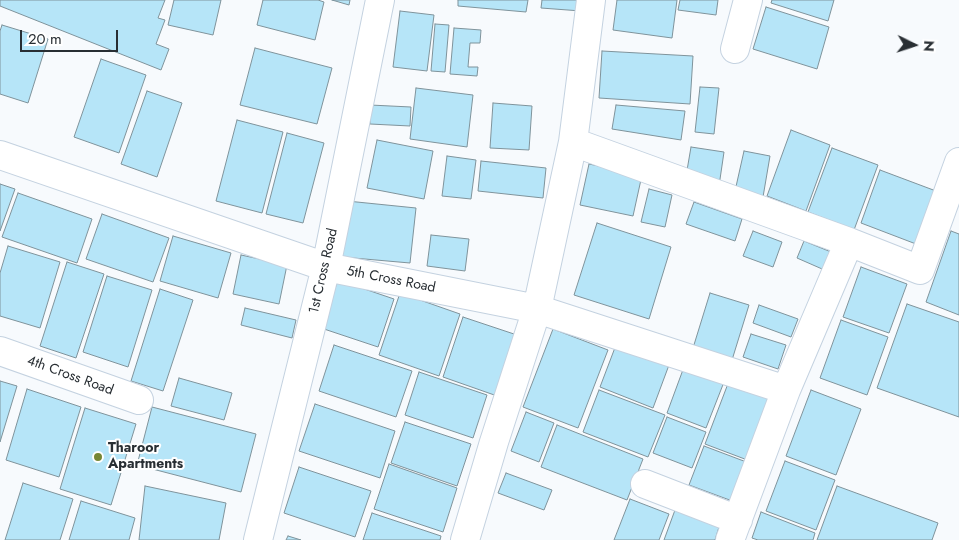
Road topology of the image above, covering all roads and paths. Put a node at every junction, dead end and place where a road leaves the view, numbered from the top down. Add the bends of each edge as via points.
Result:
1 (380, 0) edge
2 (591, 0) edge
3 (748, 0) edge
4 (735, 48) dead end
5 (574, 142) junction
6 (0, 155) edge
7 (959, 162) edge
8 (849, 242) junction
9 (326, 267) junction
10 (537, 309) junction
11 (0, 351) edge
12 (786, 390) junction
13 (139, 400) dead end
14 (645, 484) dead end
15 (734, 530) edge
16 (258, 540) edge
17 (465, 540) edge

1 - 9 street, 1st Cross Road
2 - 5 street
3 - 4 street
5 - 8 street
5 - 10 street
6 - 9 street, 5th Cross Road
7 - 8 street via 920,270
8 - 12 street
9 - 10 street, 5th Cross Road
9 - 16 street, 1st Cross Road
10 - 12 street, 5th Cross Road
10 - 17 street
11 - 13 street, 4th Cross Road
12 - 15 street
14 - 15 street

